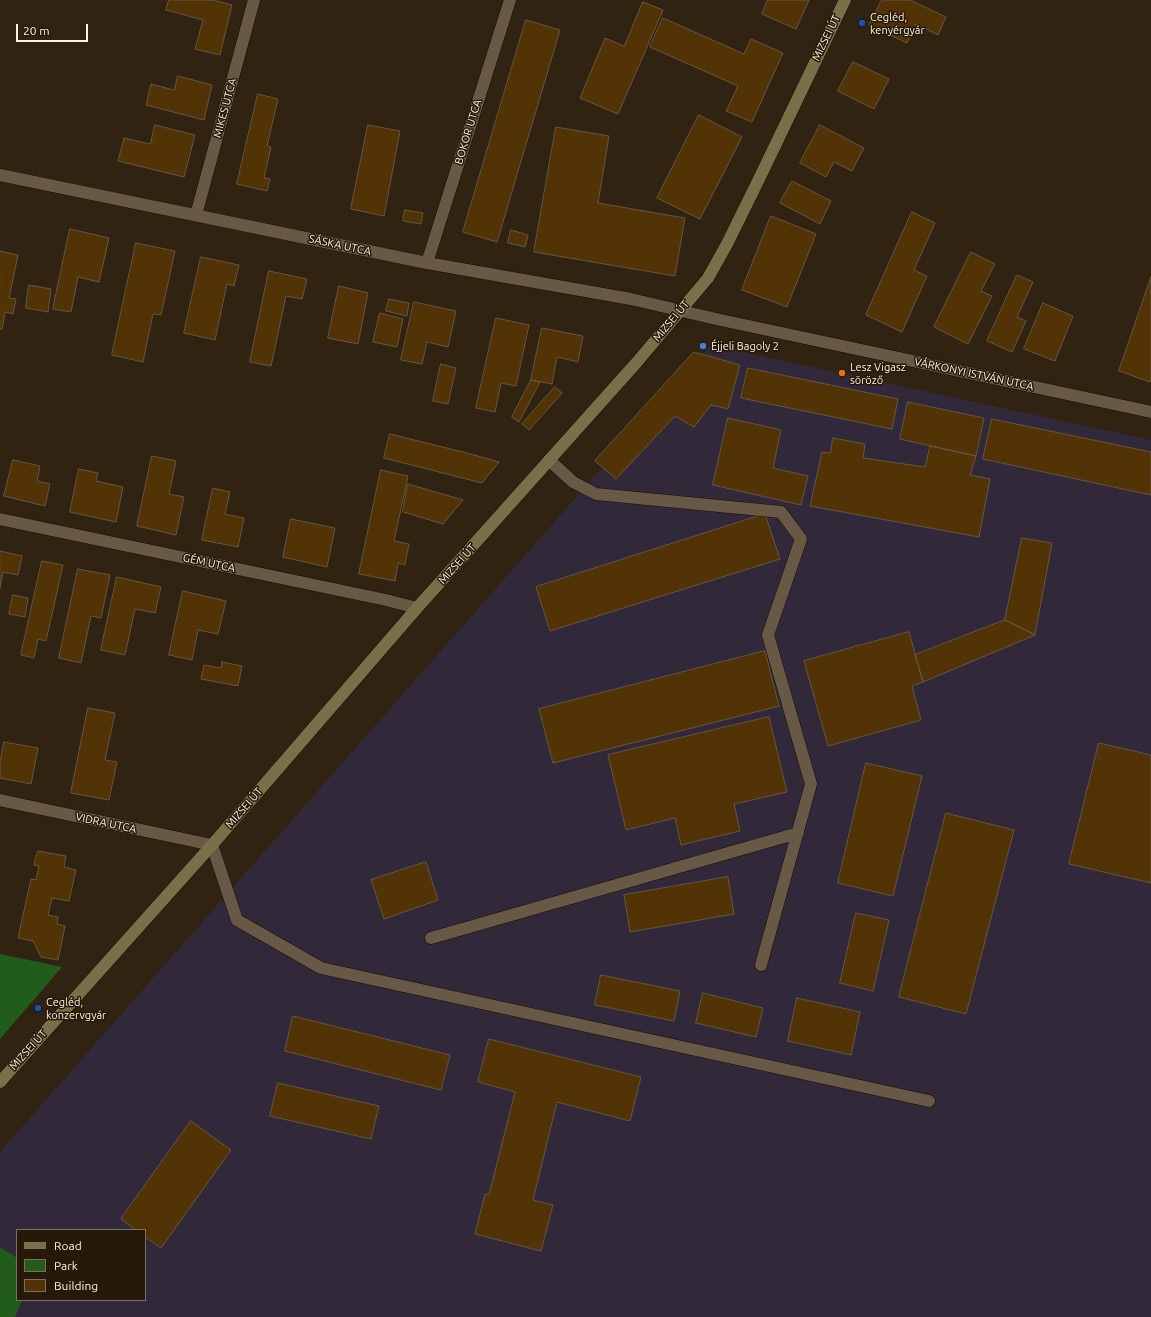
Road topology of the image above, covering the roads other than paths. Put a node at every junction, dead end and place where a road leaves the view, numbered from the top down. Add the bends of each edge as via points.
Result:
1 (254, 0) edge
2 (510, 0) edge
3 (845, 0) edge
4 (0, 175) edge
5 (196, 216) junction
6 (427, 263) junction
7 (680, 311) junction
8 (1151, 412) edge
9 (549, 460) junction
10 (0, 519) edge
11 (417, 608) junction
12 (0, 800) edge
13 (798, 832) junction
14 (212, 845) junction
15 (431, 938) dead end
16 (761, 965) dead end
17 (0, 1082) edge
18 (929, 1101) dead end

1 - 5 street, MIKES UTCA
2 - 6 street, BOKOR UTCA
3 - 7 main road, MIZSEI ÚT via 727,244 708,278
4 - 5 street, SÁSKA UTCA
5 - 6 street, SÁSKA UTCA
6 - 7 street, SÁSKA UTCA
7 - 8 street, VÁRKONYI ISTVÁN UTCA
7 - 9 main road, MIZSEI ÚT
9 - 11 main road, MIZSEI ÚT
9 - 13 street via 573,482 596,494 781,512 801,539 768,635 811,784
10 - 11 street, GÉM UTCA
11 - 14 main road, MIZSEI ÚT
12 - 14 street, VIDRA UTCA
13 - 15 street
13 - 16 street
14 - 17 main road, MIZSEI ÚT
14 - 18 street via 237,920 321,968

